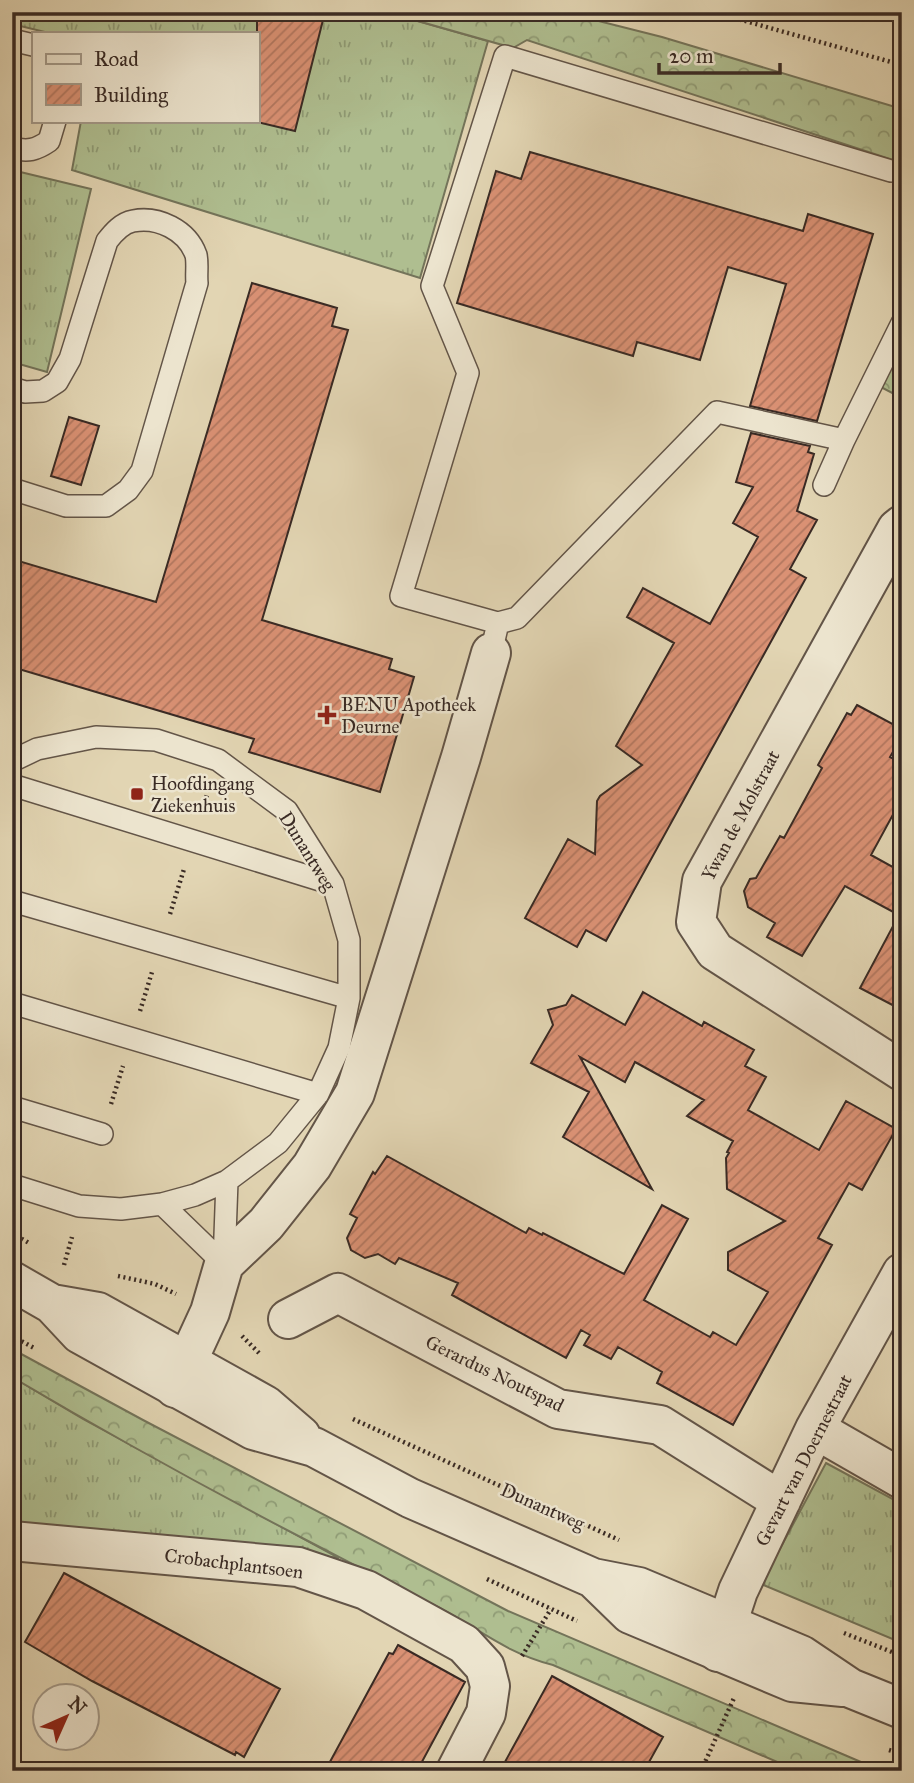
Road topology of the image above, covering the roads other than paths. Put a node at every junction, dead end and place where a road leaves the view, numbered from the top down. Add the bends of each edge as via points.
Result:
1 (12, 40) edge
2 (32, 45) edge
3 (55, 122) edge
4 (12, 148) edge
5 (891, 171) dead end
6 (902, 323) edge
7 (12, 388) edge
8 (844, 440) junction
9 (824, 485) dead end
10 (12, 489) edge
11 (902, 525) edge
12 (494, 638) junction
13 (12, 761) edge
14 (12, 785) edge
15 (333, 884) junction
16 (12, 901) edge
17 (349, 998) junction
18 (12, 1003) edge
19 (902, 1072) edge
20 (318, 1094) junction
21 (12, 1107) edge
22 (102, 1133) dead end
23 (227, 1181) junction
24 (12, 1185) edge
25 (162, 1205) junction
26 (224, 1264) junction
27 (902, 1273) edge
28 (12, 1281) edge
29 (288, 1319) dead end
30 (182, 1375) junction
31 (815, 1429) junction
32 (902, 1479) edge
33 (780, 1501) junction
34 (12, 1541) edge
35 (722, 1637) junction
36 (902, 1709) edge
37 (456, 1771) edge

1 - 2 lane
3 - 4 lane via 49,141 40,148
5 - 12 lane via 505,56 432,285 468,373 401,596
6 - 8 lane
7 - 10 lane via 43,391 57,382 70,359 107,241 117,229 132,221 160,221 183,234 196,256 197,283 142,471 128,490 106,506 66,506
8 - 9 lane
8 - 12 lane via 717,412
11 - 19 street, Ywan de Molstraat via 702,881 696,922 715,951
12 - 26 street via 355,1093 312,1166 267,1224
13 - 15 lane, Dunantweg via 37,749 96,737 156,740 218,760 287,811
14 - 15 lane
15 - 17 lane, Dunantweg via 349,940
16 - 17 lane
17 - 20 lane, Dunantweg via 339,1048
18 - 20 lane
20 - 23 lane, Dunantweg via 278,1143
21 - 22 lane
23 - 25 lane, Dunantweg
23 - 26 lane
24 - 25 lane, Dunantweg via 79,1206 121,1209
25 - 26 lane
26 - 30 street via 210,1312
27 - 31 street, Gevart van Doernestraat
28 - 30 street via 52,1304 80,1334
29 - 33 street, Gerardus Noutspad via 338,1293 558,1409 660,1425
30 - 35 street via 265,1405 314,1447 410,1498 593,1578 630,1614
31 - 32 street
31 - 33 street, Gevart van Doernestraat
33 - 35 street, Gevart van Doernestraat
34 - 37 street, Crobachplantsoen via 298,1567 366,1590 464,1644 485,1667 490,1686 486,1713
35 - 36 street via 792,1682 850,1688

